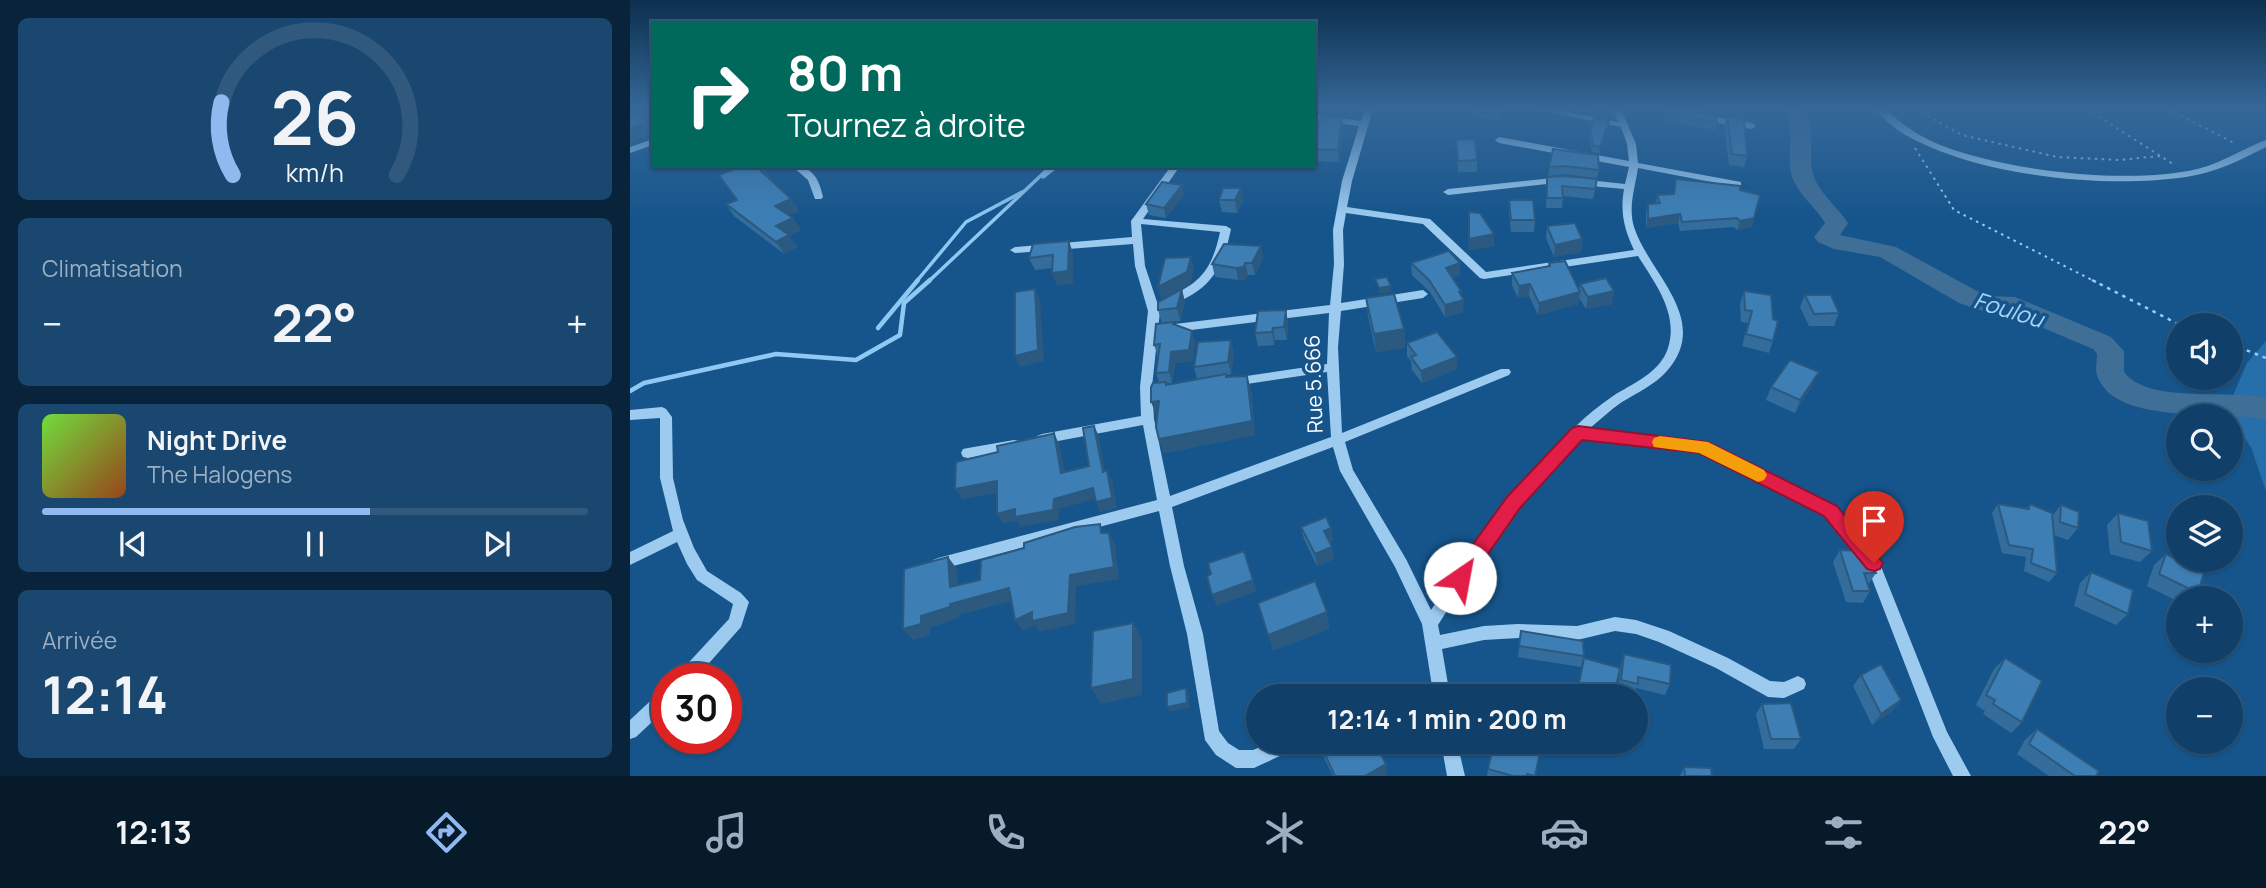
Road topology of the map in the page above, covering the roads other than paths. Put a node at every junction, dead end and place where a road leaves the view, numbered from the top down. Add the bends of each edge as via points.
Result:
1 (1358, 145) edge
2 (1524, 145) edge
3 (1632, 145) edge
4 (1937, 145) edge
5 (2263, 145) edge
6 (1633, 164) junction
7 (799, 168) edge
8 (1175, 168) edge
9 (1738, 184) edge
10 (1628, 187) junction
11 (1448, 192) dead end
12 (818, 197) dead end
13 (1342, 209) junction
14 (1136, 221) junction
15 (1138, 240) junction
16 (1015, 250) dead end
17 (1641, 252) junction
18 (1423, 294) dead end
19 (1336, 309) junction
20 (1154, 311) junction
21 (1154, 330) junction
22 (1332, 367) junction
23 (1505, 372) dead end
24 (1221, 384) edge
25 (630, 415) edge
26 (1148, 419) junction
27 (1578, 433) junction
28 (1337, 440) junction
29 (968, 453) dead end
30 (1164, 504) junction
31 (682, 533) junction
32 (630, 559) edge
33 (938, 564) edge
34 (1430, 624) junction
35 (1434, 643) junction
36 (699, 663) edge
37 (1440, 684) edge
38 (1798, 684) dead end
39 (651, 712) edge
40 (630, 731) edge
41 (1265, 754) edge
42 (1451, 754) edge
43 (1456, 776) edge
44 (1962, 776) edge

1 - 13 street, Rue 5.666
2 - 6 street
3 - 6 street
4 - 5 street via 2027,171 2127,179 2188,173 2223,164
6 - 9 street
6 - 10 street
7 - 12 street via 817,184
8 - 14 street
10 - 11 street via 1563,180
10 - 17 street via 1627,222
13 - 17 street via 1426,221 1484,276
13 - 19 street, Rue 5.666
14 - 15 street
14 - 20 street via 1226,229 1219,257 1199,287
15 - 16 street
15 - 20 street via 1140,266
17 - 27 street via 1678,318 1674,350 1647,382 1612,403
18 - 19 street
19 - 21 street
19 - 22 street, Rue 5.666
20 - 21 street
21 - 26 street
22 - 24 street
22 - 28 street, Rue 5.666
23 - 28 street
25 - 31 street via 662,412 666,416 665,468
26 - 29 street
26 - 30 street
27 - 34 street via 1513,503
27 - 44 street via 1702,447 1831,511 1874,563 1941,737
28 - 30 street
28 - 34 street, Rue 5.666 via 1347,471 1401,563
30 - 33 street
30 - 41 street via 1195,634 1211,734 1236,759
31 - 32 street
31 - 36 street via 698,570 741,602 736,622
34 - 35 street, Rue 5.666
35 - 37 street, Rue 5.666
35 - 38 street via 1483,633 1577,633 1615,624 1663,636 1768,689 1784,690
39 - 40 street
42 - 43 street

